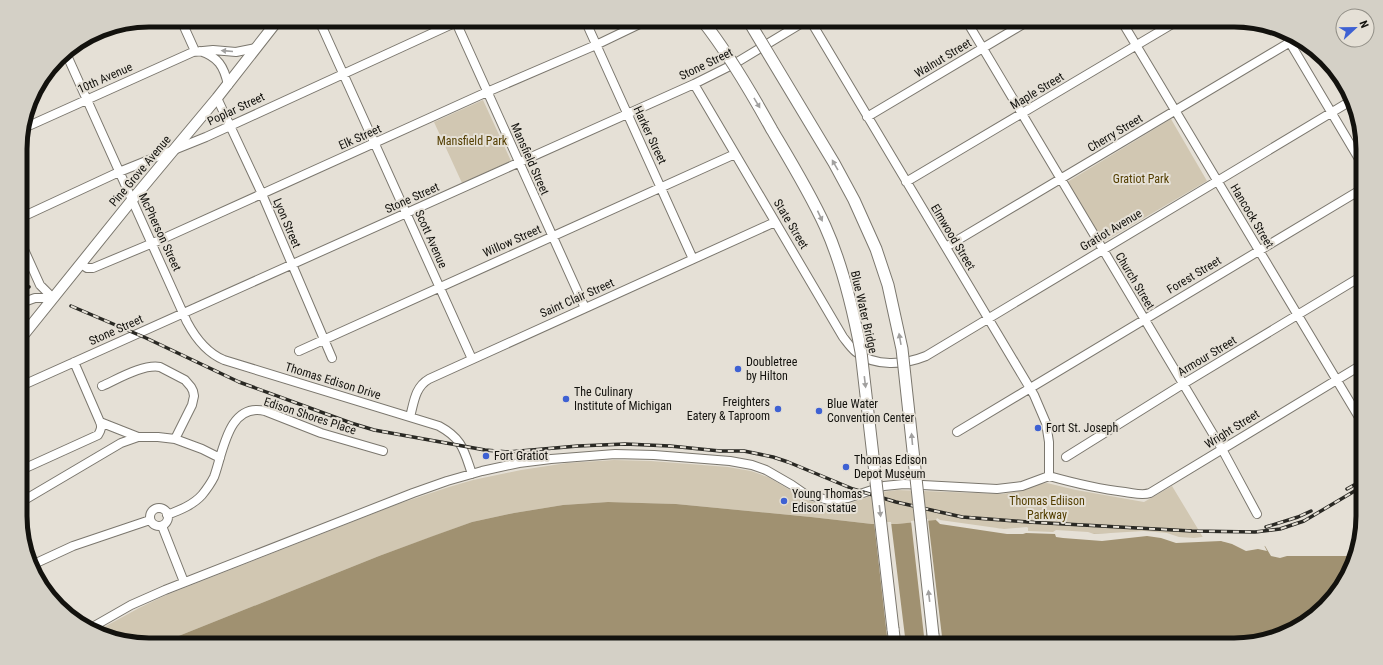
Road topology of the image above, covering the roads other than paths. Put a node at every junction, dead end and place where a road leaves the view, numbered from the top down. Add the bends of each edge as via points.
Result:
1 (184, 27) edge
2 (272, 27) edge
3 (321, 27) edge
4 (444, 27) edge
5 (460, 27) edge
6 (588, 27) edge
7 (633, 27) edge
8 (707, 27) edge
9 (752, 27) edge
10 (795, 27) edge
11 (814, 27) edge
12 (970, 27) edge
13 (1018, 27) edge
14 (1125, 27) edge
15 (1167, 27) edge
16 (1291, 41) edge
17 (1294, 43) edge
18 (596, 45) junction
19 (1136, 46) junction
20 (256, 48) junction
21 (983, 48) junction
22 (196, 51) junction
23 (68, 58) edge
24 (343, 73) junction
25 (694, 84) junction
26 (228, 85) junction
27 (487, 92) junction
28 (217, 98) junction
29 (86, 99) junction
30 (1347, 103) edge
31 (1175, 111) junction
32 (1331, 112) junction
33 (627, 114) junction
34 (1022, 114) junction
35 (867, 117) junction
36 (30, 125) edge
37 (230, 125) junction
38 (374, 143) junction
39 (175, 149) junction
40 (735, 154) junction
41 (1356, 154) edge
42 (519, 162) junction
43 (119, 172) junction
44 (1060, 179) junction
45 (1217, 180) junction
46 (906, 182) junction
47 (661, 188) junction
48 (1356, 193) edge
49 (262, 194) junction
50 (132, 200) junction
51 (406, 214) junction
52 (27, 215) edge
53 (776, 222) junction
54 (553, 237) junction
55 (153, 243) junction
56 (946, 247) junction
57 (1102, 249) junction
58 (1258, 250) junction
59 (27, 258) edge
60 (693, 259) junction
61 (81, 264) junction
62 (292, 265) junction
63 (1356, 280) edge
64 (439, 287) junction
65 (53, 298) junction
66 (27, 301) edge
67 (584, 308) junction
68 (184, 313) junction
69 (1297, 316) junction
70 (988, 318) junction
71 (1144, 319) junction
72 (27, 330) edge
73 (324, 340) junction
74 (299, 351) dead end
75 (332, 358) dead end
76 (472, 359) junction
77 (74, 362) junction
78 (880, 362) joint
79 (1356, 368) edge
80 (1336, 380) junction
81 (27, 383) edge
82 (1183, 384) junction
83 (102, 386) dead end
84 (1029, 389) junction
85 (1356, 413) edge
86 (410, 417) junction
87 (100, 422) junction
88 (957, 432) dead end
89 (138, 437) junction
90 (175, 439) junction
91 (1222, 450) junction
92 (382, 451) dead end
93 (1066, 457) dead end
94 (220, 458) junction
95 (27, 467) edge
96 (472, 474) junction
97 (1048, 476) junction
98 (27, 498) edge
99 (1257, 514) dead end
100 (167, 515) junction
101 (150, 520) junction
102 (162, 526) junction
103 (36, 563) edge
104 (184, 582) junction
105 (95, 626) edge
106 (895, 638) edge
107 (934, 638) edge

1 - 22 street
2 - 20 main road, Pine Grove Avenue
3 - 24 street, Scott Avenue
4 - 24 street, Poplar Street
5 - 27 street, Mansfield Street
6 - 18 street, Harker Street
7 - 18 street, Elk Street
8 -> 106 highway, Blue Water Bridge, bridge via 744,82 806,189 843,274 861,352
107 -> 9 highway, bridge via 902,349 888,285 876,249 854,200
10 - 25 street, Stone Street via 734,64
11 - 35 street, Elmwood Street
12 - 21 street, Church Street
13 - 21 street, Walnut Street
14 - 19 street, Hancock Street
15 - 19 street, Maple Street
16 - 31 street, Cherry Street
17 - 32 street
18 - 27 street, Elk Street
18 - 33 street, Harker Street
19 - 31 street, Hancock Street
19 - 34 street, Maple Street
20 -> 22 street, 10th Avenue via 236,52
20 - 26 main road, Pine Grove Avenue
21 - 34 street, Church Street
21 - 35 street, Walnut Street
22 - 26 street via 218,61
22 - 29 street, 10th Avenue
23 - 29 street, McPherson Street
24 - 37 street, Poplar Street
24 - 38 street, Scott Avenue
25 - 33 street, Stone Street
25 - 40 street, State Street
26 - 28 main road, Pine Grove Avenue
27 - 38 street, Elk Street
27 - 42 street, Mansfield Street
28 - 37 street, Lyon Street
28 - 39 main road, Pine Grove Avenue
29 - 36 street, 10th Avenue
29 - 43 street, McPherson Street
30 - 32 street, Gratiot Avenue
31 - 44 street, Cherry Street
31 - 45 street, Hancock Street
32 - 41 street
32 - 45 street, Gratiot Avenue
33 - 42 street, Stone Street
33 - 47 street, Harker Street
34 - 44 street, Church Street
34 - 46 street, Maple Street
35 - 46 street, Elmwood Street
37 - 39 street, Poplar Street
37 - 49 street, Lyon Street
38 - 49 street, Elk Street
38 - 51 street, Scott Avenue
39 - 43 street, Poplar Street
39 - 50 main road, Pine Grove Avenue
40 - 47 street, Willow Street
40 - 53 street, State Street
42 - 51 street, Stone Street
42 - 54 street, Mansfield Street
43 - 50 street, McPherson Street
43 - 52 street, Poplar Street
44 - 56 street, Cherry Street
44 - 57 street, Church Street
45 - 57 street, Gratiot Avenue
45 - 58 street, Hancock Street
46 - 56 street, Elmwood Street
47 - 54 street, Willow Street
47 - 60 street, Harker Street
48 - 58 street, Forest Street
49 - 55 street, Elk Street
49 - 62 street, Lyon Street
50 - 55 street, McPherson Street
50 - 61 main road, Pine Grove Avenue
51 - 62 street, Stone Street
51 - 64 street, Scott Avenue
53 - 60 street, Saint Clair Street
53 - 78 street, State Street via 843,337 855,351
54 - 64 street, Willow Street
54 - 67 street, Mansfield Street
55 - 61 street, Elk Street via 93,268
55 - 68 street, McPherson Street
56 - 70 street, Elmwood Street
57 - 70 street, Gratiot Avenue
57 - 71 street, Church Street
58 - 69 street, Hancock Street
58 - 71 street, Forest Street
59 - 65 street via 40,285
60 - 67 street, Saint Clair Street
61 - 65 main road, Pine Grove Avenue
62 - 68 street, Stone Street
62 - 73 street, Lyon Street
63 - 69 street, Armour Street
64 - 73 street, Willow Street
64 - 76 street, Scott Avenue
65 - 66 street
65 - 72 main road, Pine Grove Avenue
67 - 76 street, Saint Clair Street
68 - 77 street, Stone Street
68 - 86 street, Thomas Edison Drive via 198,340 220,358
69 - 80 street, Hancock Street
69 - 82 street, Armour Street
70 - 78 street, Gratiot Avenue via 926,356 908,362
70 - 84 street, Elmwood Street
71 - 82 street, Church Street
71 - 84 street, Forest Street
73 - 74 street, Willow Street
73 - 75 street, Lyon Street
76 - 86 street, Saint Clair Street via 421,385 416,393
77 - 81 street, Stone Street
77 - 87 street
79 - 80 street, Wright Street
80 - 85 street, Hancock Street
80 - 91 street, Wright Street
82 - 91 street, Church Street
82 - 93 street, Armour Street
83 - 90 street via 146,367 155,366 185,380 193,391 194,400
84 - 88 street, Forest Street
84 - 97 street, Elmwood Street via 1046,423 1049,442
86 - 96 street, Thomas Edison Drive via 439,426 455,437 462,446
87 - 89 street
87 - 95 street via 102,427 98,435
89 - 90 street
89 - 98 street via 121,443
90 - 94 street
91 - 97 street, Wright Street via 1145,495 1076,484
91 - 99 street, Church Street
92 - 94 street, Edison Shores Place via 255,410 242,414 232,424
94 - 100 street, Edison Shores Place via 213,479 201,496 186,507
96 - 97 street via 519,463 567,457 654,455 752,465 766,470 805,494 828,500 848,498 884,486 904,484 997,490 1022,486
96 - 104 street via 413,493
100 - 101 street via 164,510 158,508 152,512
100 - 102 street via 166,523
101 - 102 street via 156,526
101 - 103 street via 73,546
102 - 104 street
104 - 105 street via 131,605

